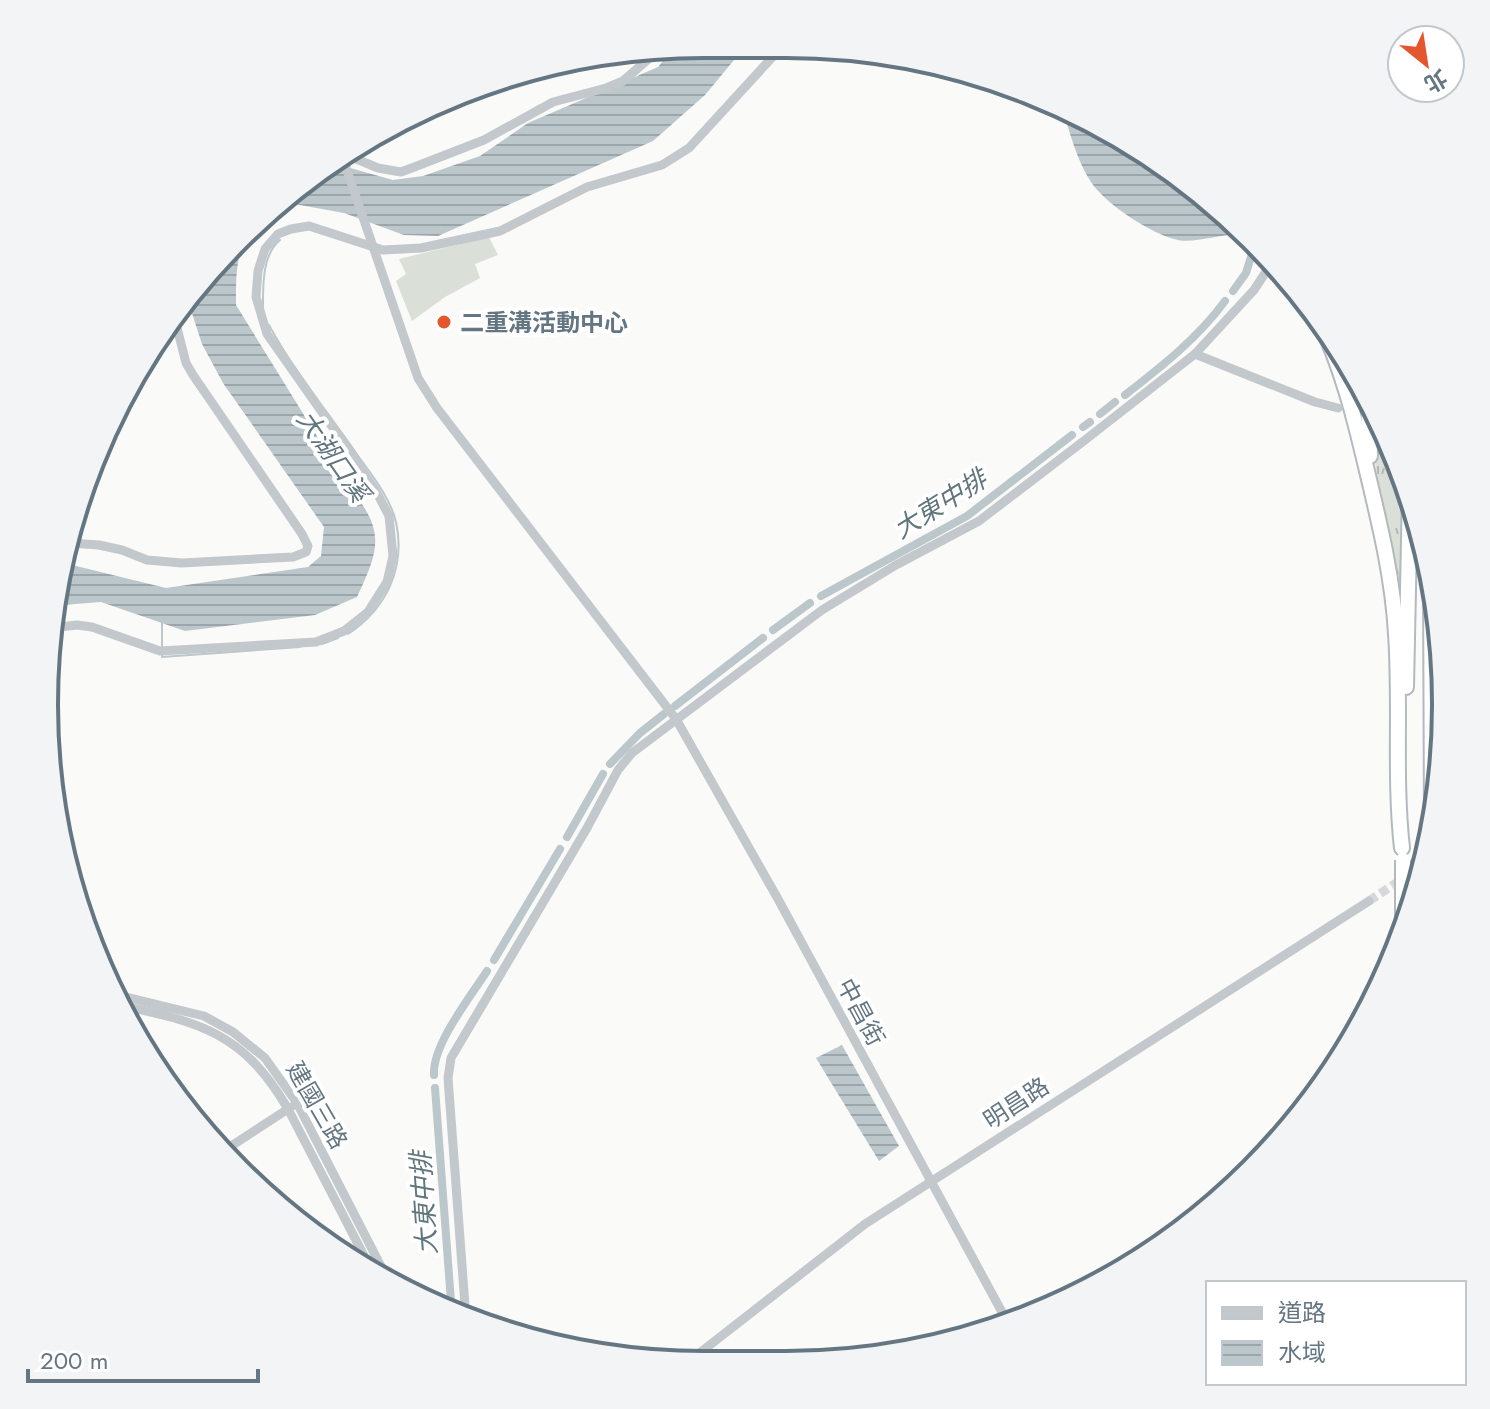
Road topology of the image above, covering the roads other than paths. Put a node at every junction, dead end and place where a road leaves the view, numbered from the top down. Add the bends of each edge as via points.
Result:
1 (772, 58) edge
2 (646, 61) edge
3 (356, 160) edge
4 (346, 166) edge
5 (373, 247) junction
6 (1266, 271) edge
7 (178, 330) edge
8 (1195, 354) junction
9 (1339, 371) edge
10 (1338, 408) dead end
11 (1369, 427) edge
12 (1381, 531) junction
13 (1409, 534) edge
14 (78, 544) edge
15 (63, 627) edge
16 (1431, 679) edge
17 (676, 719) junction
18 (1432, 722) edge
19 (1403, 854) junction
20 (1403, 895) edge
21 (1369, 901) tunnel mouth
22 (129, 997) edge
23 (135, 1008) edge
24 (293, 1106) junction
25 (232, 1146) edge
26 (932, 1181) junction
27 (364, 1253) edge
28 (378, 1262) edge
29 (465, 1305) edge
30 (1003, 1313) edge
31 (702, 1351) edge

1 - 5 street via 689,148 662,165 587,187 500,231 421,248
2 - 3 street via 623,81 553,102 484,140 401,172
4 - 5 street, 中昌街
5 - 15 street via 309,226 278,234 265,249 256,297 267,334 389,516 393,556 387,582 368,612 344,631 316,642 160,651 92,627
5 - 17 street, 中昌街 via 418,378
6 - 8 street
7 - 14 street via 186,363 302,534 306,552 182,563
8 - 10 street
8 - 17 street via 979,521 822,610
9 - 12 highway
11 - 12 highway
12 - 19 highway via 1397,636
13 - 19 highway
16 - 18 highway
17 - 26 street, 中昌街
17 - 29 street via 618,770 451,1058 448,1078
19 - 20 highway, bridge
21 - 26 street, 明昌路
22 - 24 street, 建國三路 via 170,1005 224,1026 265,1058
23 - 24 street, 建國三路 via 216,1033 253,1061
24 - 25 street
24 - 27 street, 建國三路
24 - 28 street, 建國三路
26 - 30 street, 中昌街
26 - 31 street, 明昌路 via 865,1224

